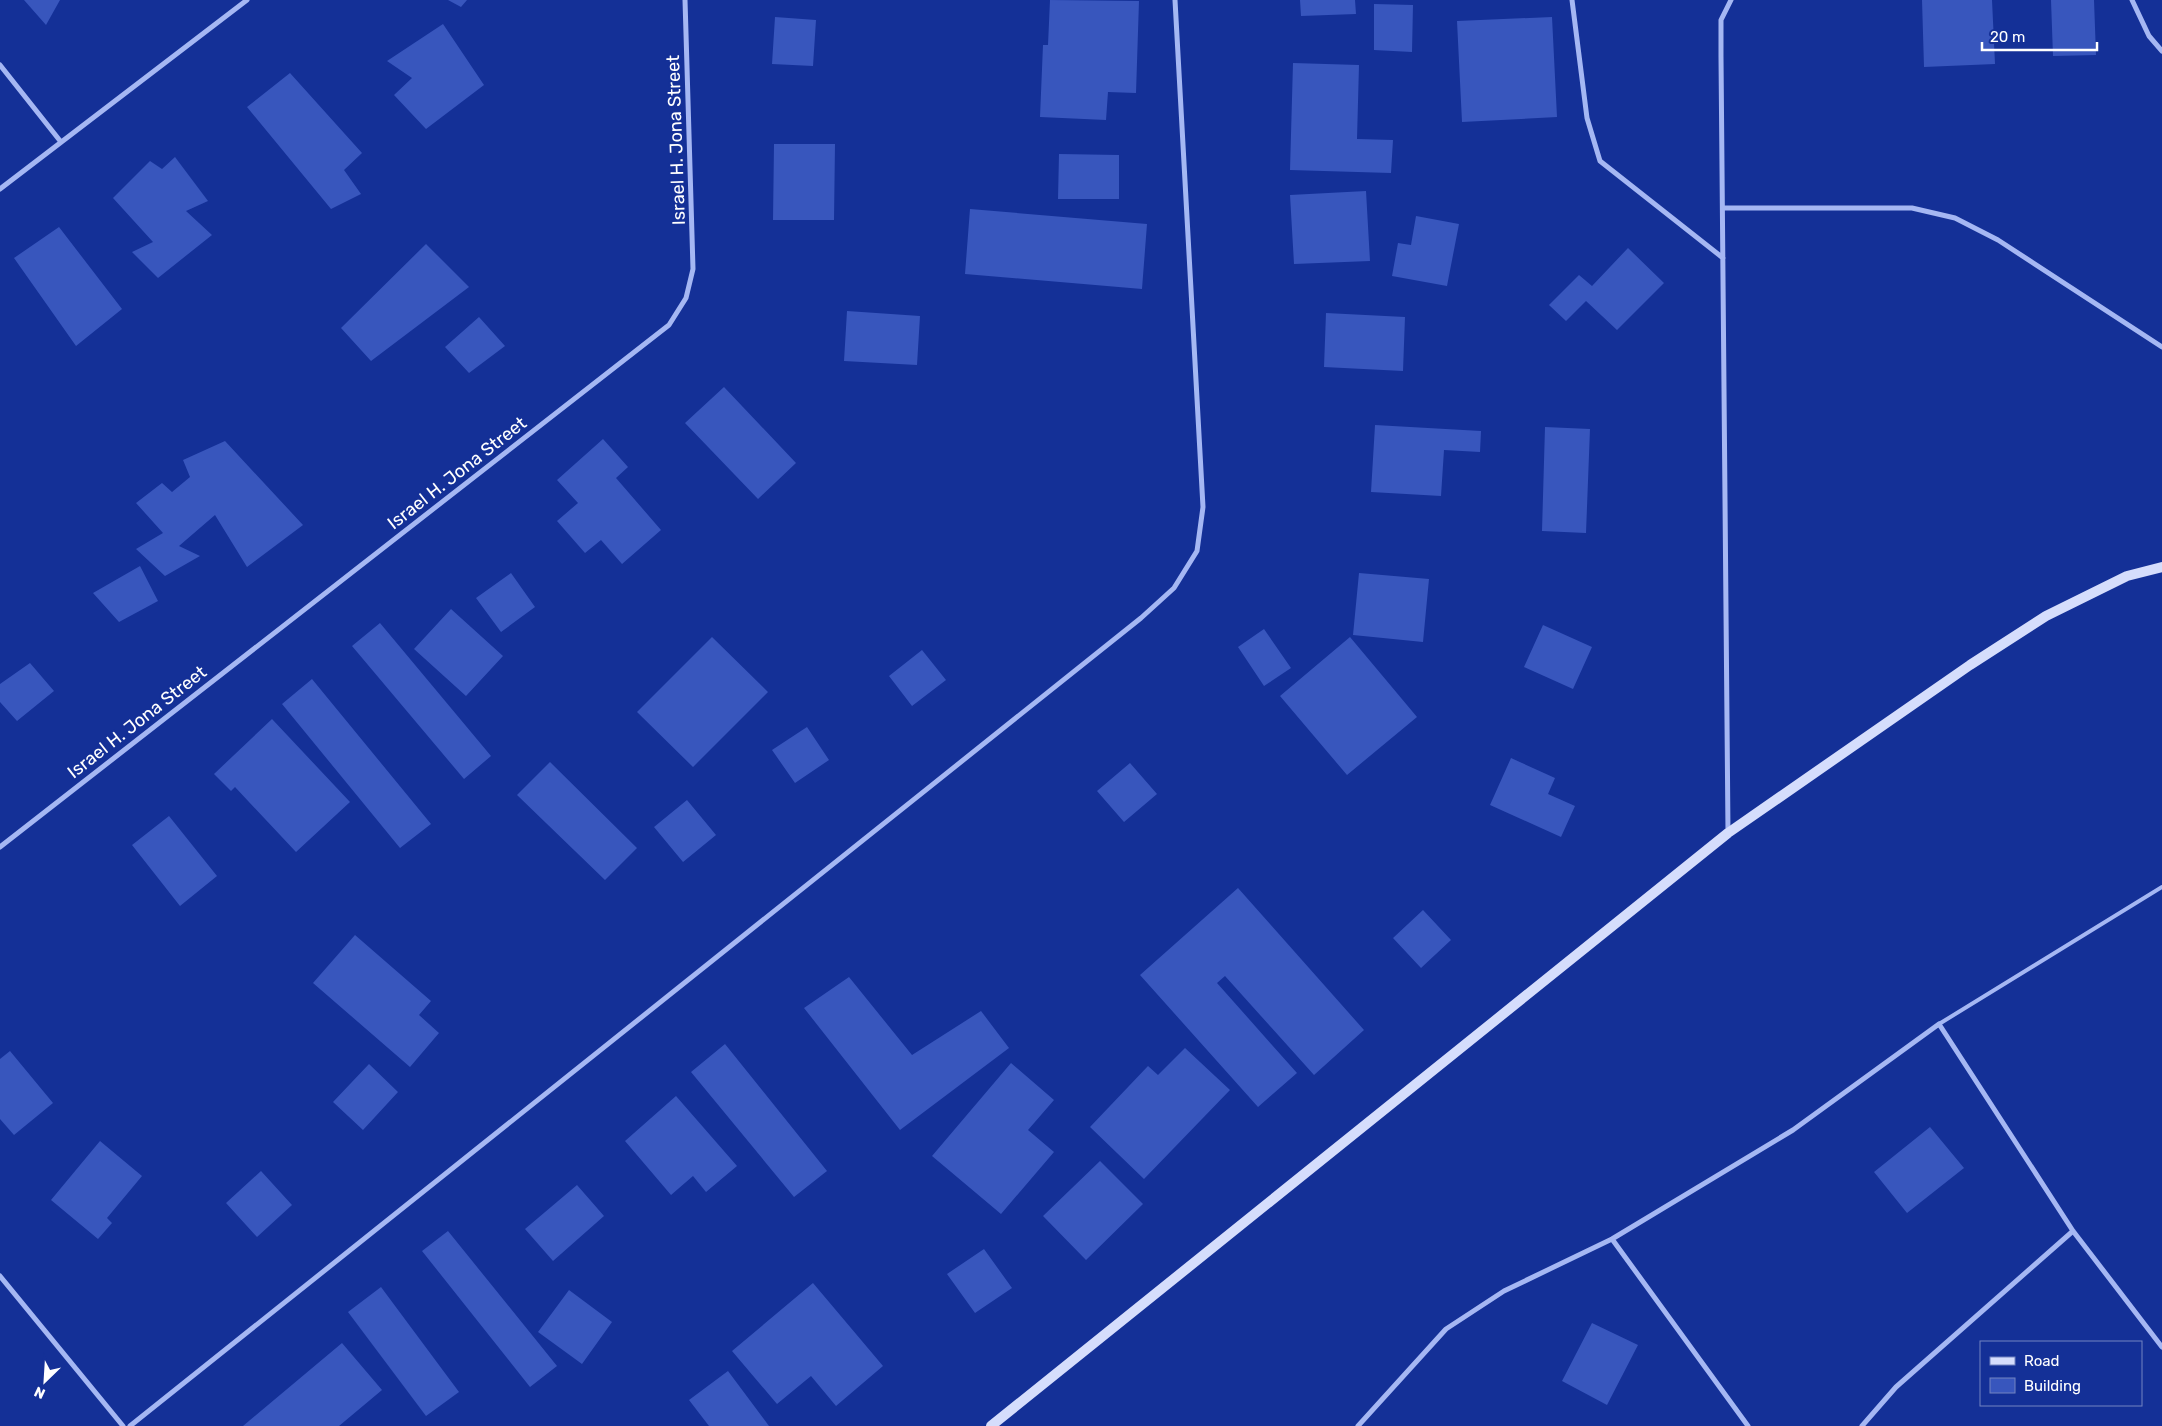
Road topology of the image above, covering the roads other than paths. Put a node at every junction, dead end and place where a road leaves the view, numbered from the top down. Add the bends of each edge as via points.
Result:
1 (247, 0) edge
2 (685, 0) edge
3 (1175, 0) edge
4 (1572, 0) edge
5 (1731, 0) edge
6 (2132, 0) edge
7 (2162, 51) edge
8 (0, 65) edge
9 (61, 142) junction
10 (0, 189) edge
11 (1723, 208) junction
12 (1723, 258) junction
13 (2162, 347) edge
14 (2162, 567) edge
15 (1728, 833) junction
16 (0, 847) edge
17 (2162, 887) edge
18 (1939, 1024) junction
19 (2073, 1231) junction
20 (1612, 1239) junction
21 (0, 1276) edge
22 (2162, 1347) edge
23 (1863, 1424) edge
24 (123, 1426) edge
25 (130, 1426) edge
26 (991, 1426) edge
27 (1358, 1426) edge
28 (1748, 1426) edge
29 (1870, 1426) edge

1 - 9 street
2 - 16 street, Israel H. Jona Street via 693,269 686,298 669,326
3 - 25 street via 1203,507 1197,552 1174,588
4 - 12 street via 1587,118 1600,161
5 - 11 street via 1722,20
6 - 7 street via 2149,36
8 - 9 street
9 - 10 street
11 - 12 street
11 - 13 street via 1912,208 1955,218 1998,240
12 - 15 street
14 - 15 street via 2127,576 2046,616 1962,670
15 - 26 street
17 - 18 lane
18 - 19 street
18 - 20 street via 1792,1130
19 - 22 street
19 - 23 street via 1896,1387
20 - 27 street via 1504,1291 1446,1329
20 - 28 street
21 - 24 street
23 - 29 street

